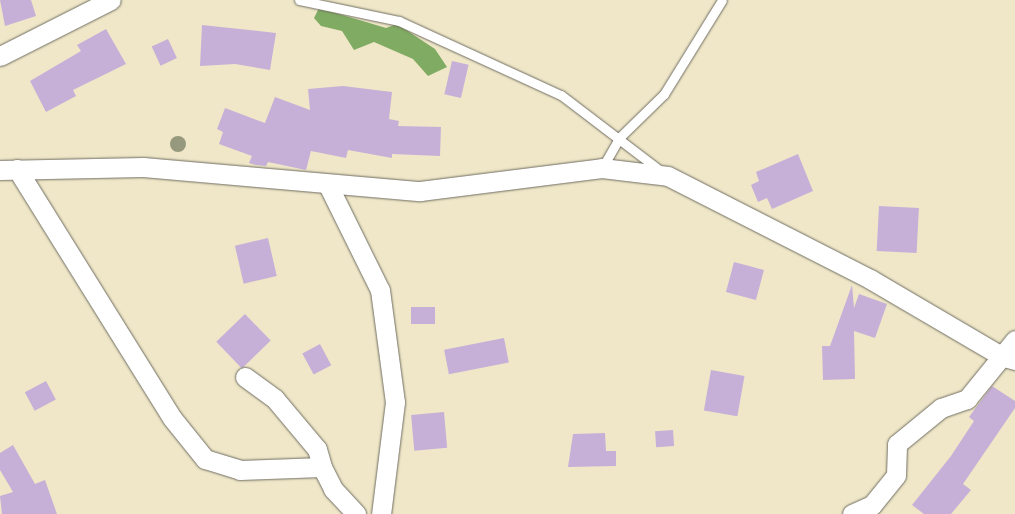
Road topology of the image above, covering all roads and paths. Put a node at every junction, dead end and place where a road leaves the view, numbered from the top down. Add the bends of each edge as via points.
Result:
1 (111, 0) edge
2 (299, 0) edge
3 (722, 0) edge
4 (0, 56) edge
5 (619, 138) junction
6 (602, 168) junction
7 (9, 170) edge
8 (668, 176) junction
9 (328, 185) junction
10 (1015, 340) edge
11 (1008, 358) edge
12 (245, 377) dead end
13 (322, 467) junction
14 (356, 514) edge
15 (381, 514) edge
16 (852, 514) edge

1 - 4 street
2 - 5 lane via 419,28 561,95
3 - 5 lane via 664,94
5 - 6 lane
5 - 8 lane
6 - 8 street
6 - 9 street via 420,191
7 - 9 street via 143,167
7 - 13 street via 172,418 205,459 240,470
8 - 11 street via 870,279
9 - 15 street via 380,290 395,402
10 - 11 street
11 - 16 street via 967,400 941,408 897,444 896,475 872,505
12 - 13 street via 275,399 317,449
13 - 14 street via 333,489

